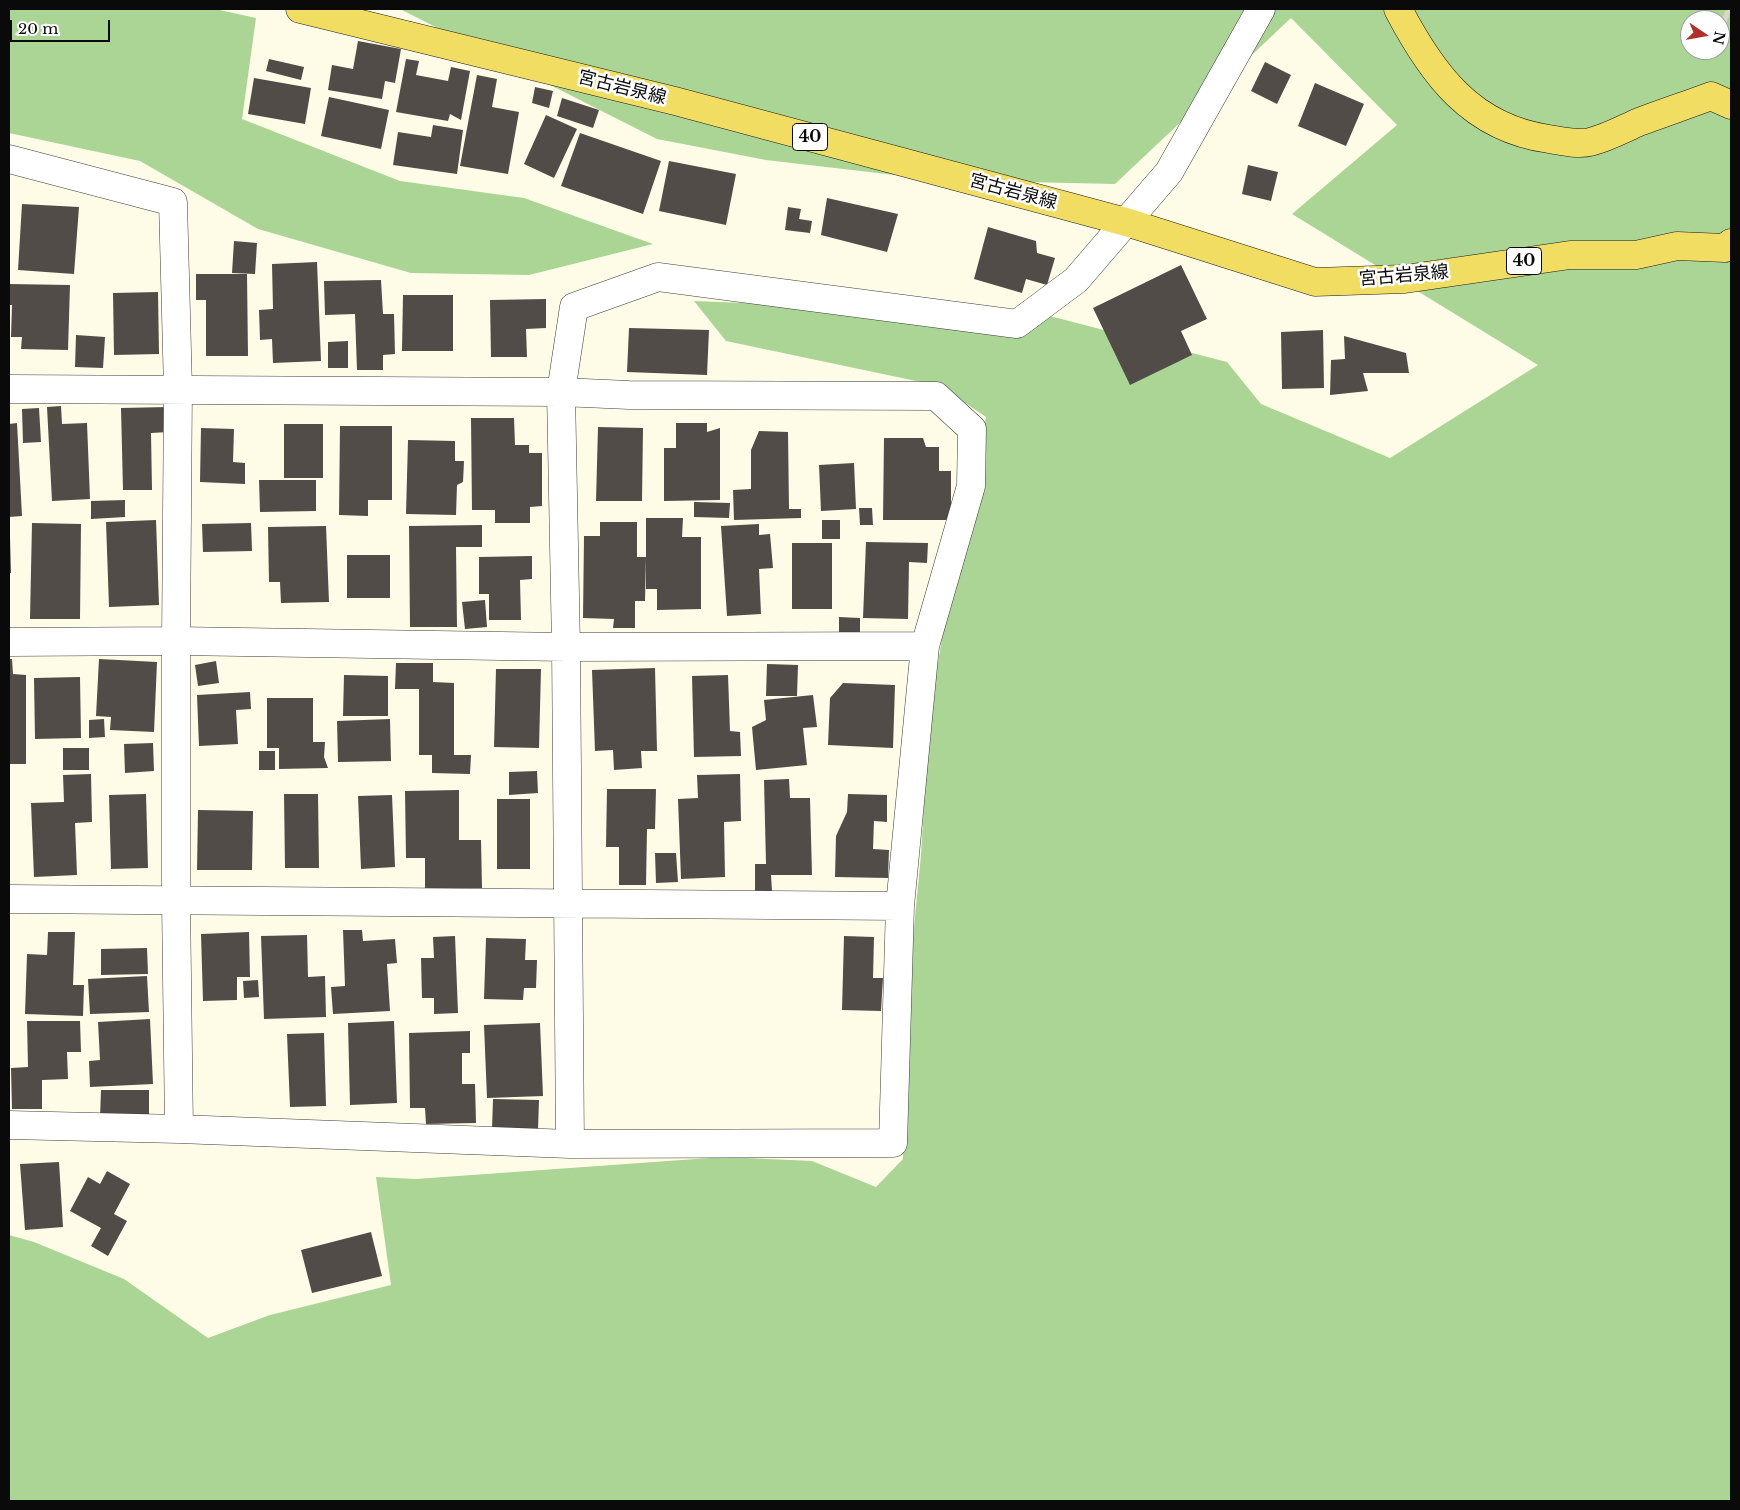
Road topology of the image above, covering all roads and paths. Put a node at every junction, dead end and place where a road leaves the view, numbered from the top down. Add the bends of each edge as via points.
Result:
1 (300, 9) edge
2 (1261, 9) edge
3 (1398, 9) edge
4 (1731, 105) edge
5 (9, 159) edge
6 (1126, 222) junction
7 (1731, 243) edge
8 (9, 389) edge
9 (178, 389) junction
10 (561, 392) junction
11 (176, 641) junction
12 (9, 642) edge
13 (925, 646) junction
14 (566, 647) junction
15 (9, 899) edge
16 (176, 901) junction
17 (569, 903) junction
18 (900, 906) junction
19 (9, 1125) edge
20 (179, 1129) junction
21 (570, 1144) junction

1 - 6 main road, 宮古岩泉線 / 40 via 675,101
2 - 6 street via 1169,172
3 - 4 main road via 1444,82 1475,111 1499,126 1534,137 1589,143 1711,96
5 - 9 street via 173,202
6 - 7 main road, 宮古岩泉線 / 40 via 1315,282 1405,279 1570,255 1636,255 1677,246 1725,248
6 - 10 street via 1076,280 1017,324 658,277 574,307
8 - 9 street
9 - 10 street
9 - 11 street
10 - 13 street via 936,396 972,429 971,486
10 - 14 street
11 - 12 street
11 - 14 street
11 - 16 street
13 - 14 street
13 - 18 street
14 - 17 street
15 - 16 street
16 - 17 street
16 - 20 street
17 - 18 street
17 - 21 street
18 - 21 street via 893,1142
19 - 20 street
20 - 21 street

